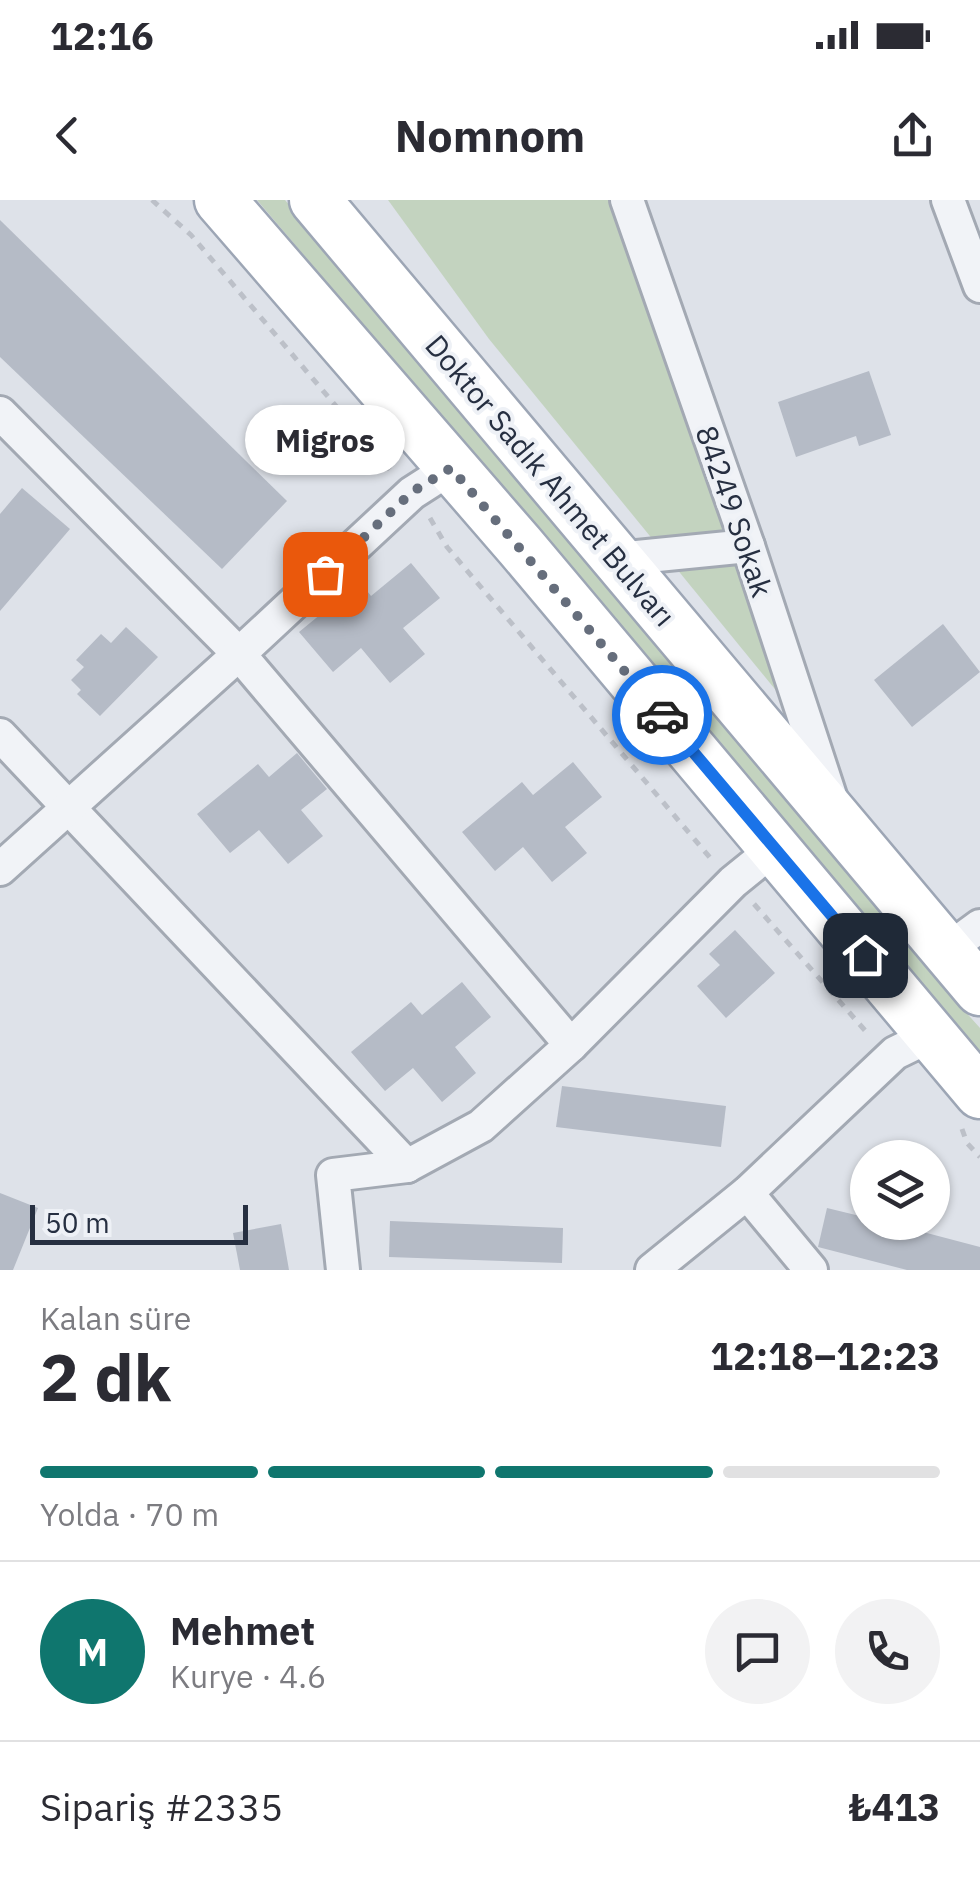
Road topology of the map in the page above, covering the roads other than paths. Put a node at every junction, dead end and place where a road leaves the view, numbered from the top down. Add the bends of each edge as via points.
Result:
1 (220, 200) edge
2 (627, 200) edge
3 (948, 200) edge
4 (322, 205) edge
5 (980, 286) edge
6 (0, 413) edge
7 (436, 486) junction
8 (748, 546) junction
9 (617, 559) junction
10 (239, 654) junction
11 (0, 736) edge
12 (71, 807) junction
13 (838, 823) junction
14 (774, 848) junction
15 (0, 868) edge
16 (963, 939) edge
17 (980, 990) edge
18 (932, 1035) junction
19 (572, 1045) junction
20 (980, 1093) edge
21 (406, 1166) junction
22 (747, 1194) junction
23 (344, 1270) edge
24 (652, 1270) edge
25 (811, 1270) edge

1 - 7 main road
2 - 8 street, 84249 Sokak
3 - 5 street
4 - 9 main road, Doktor Sadık Ahmet Bulvarı
6 - 10 street
7 - 10 street via 412,492
7 - 14 main road
8 - 9 street
8 - 13 street, 84249 Sokak
9 - 13 main road, Doktor Sadık Ahmet Bulvarı
10 - 12 street
10 - 19 street
11 - 12 street
12 - 15 street
12 - 21 street
13 - 16 main road, Doktor Sadık Ahmet Bulvarı
14 - 18 main road
14 - 19 street
16 - 17 main road, Doktor Sadık Ahmet Bulvarı
18 - 20 main road
18 - 22 street via 896,1053
19 - 21 street via 480,1126
21 - 23 street via 333,1175
22 - 24 street
22 - 25 street

